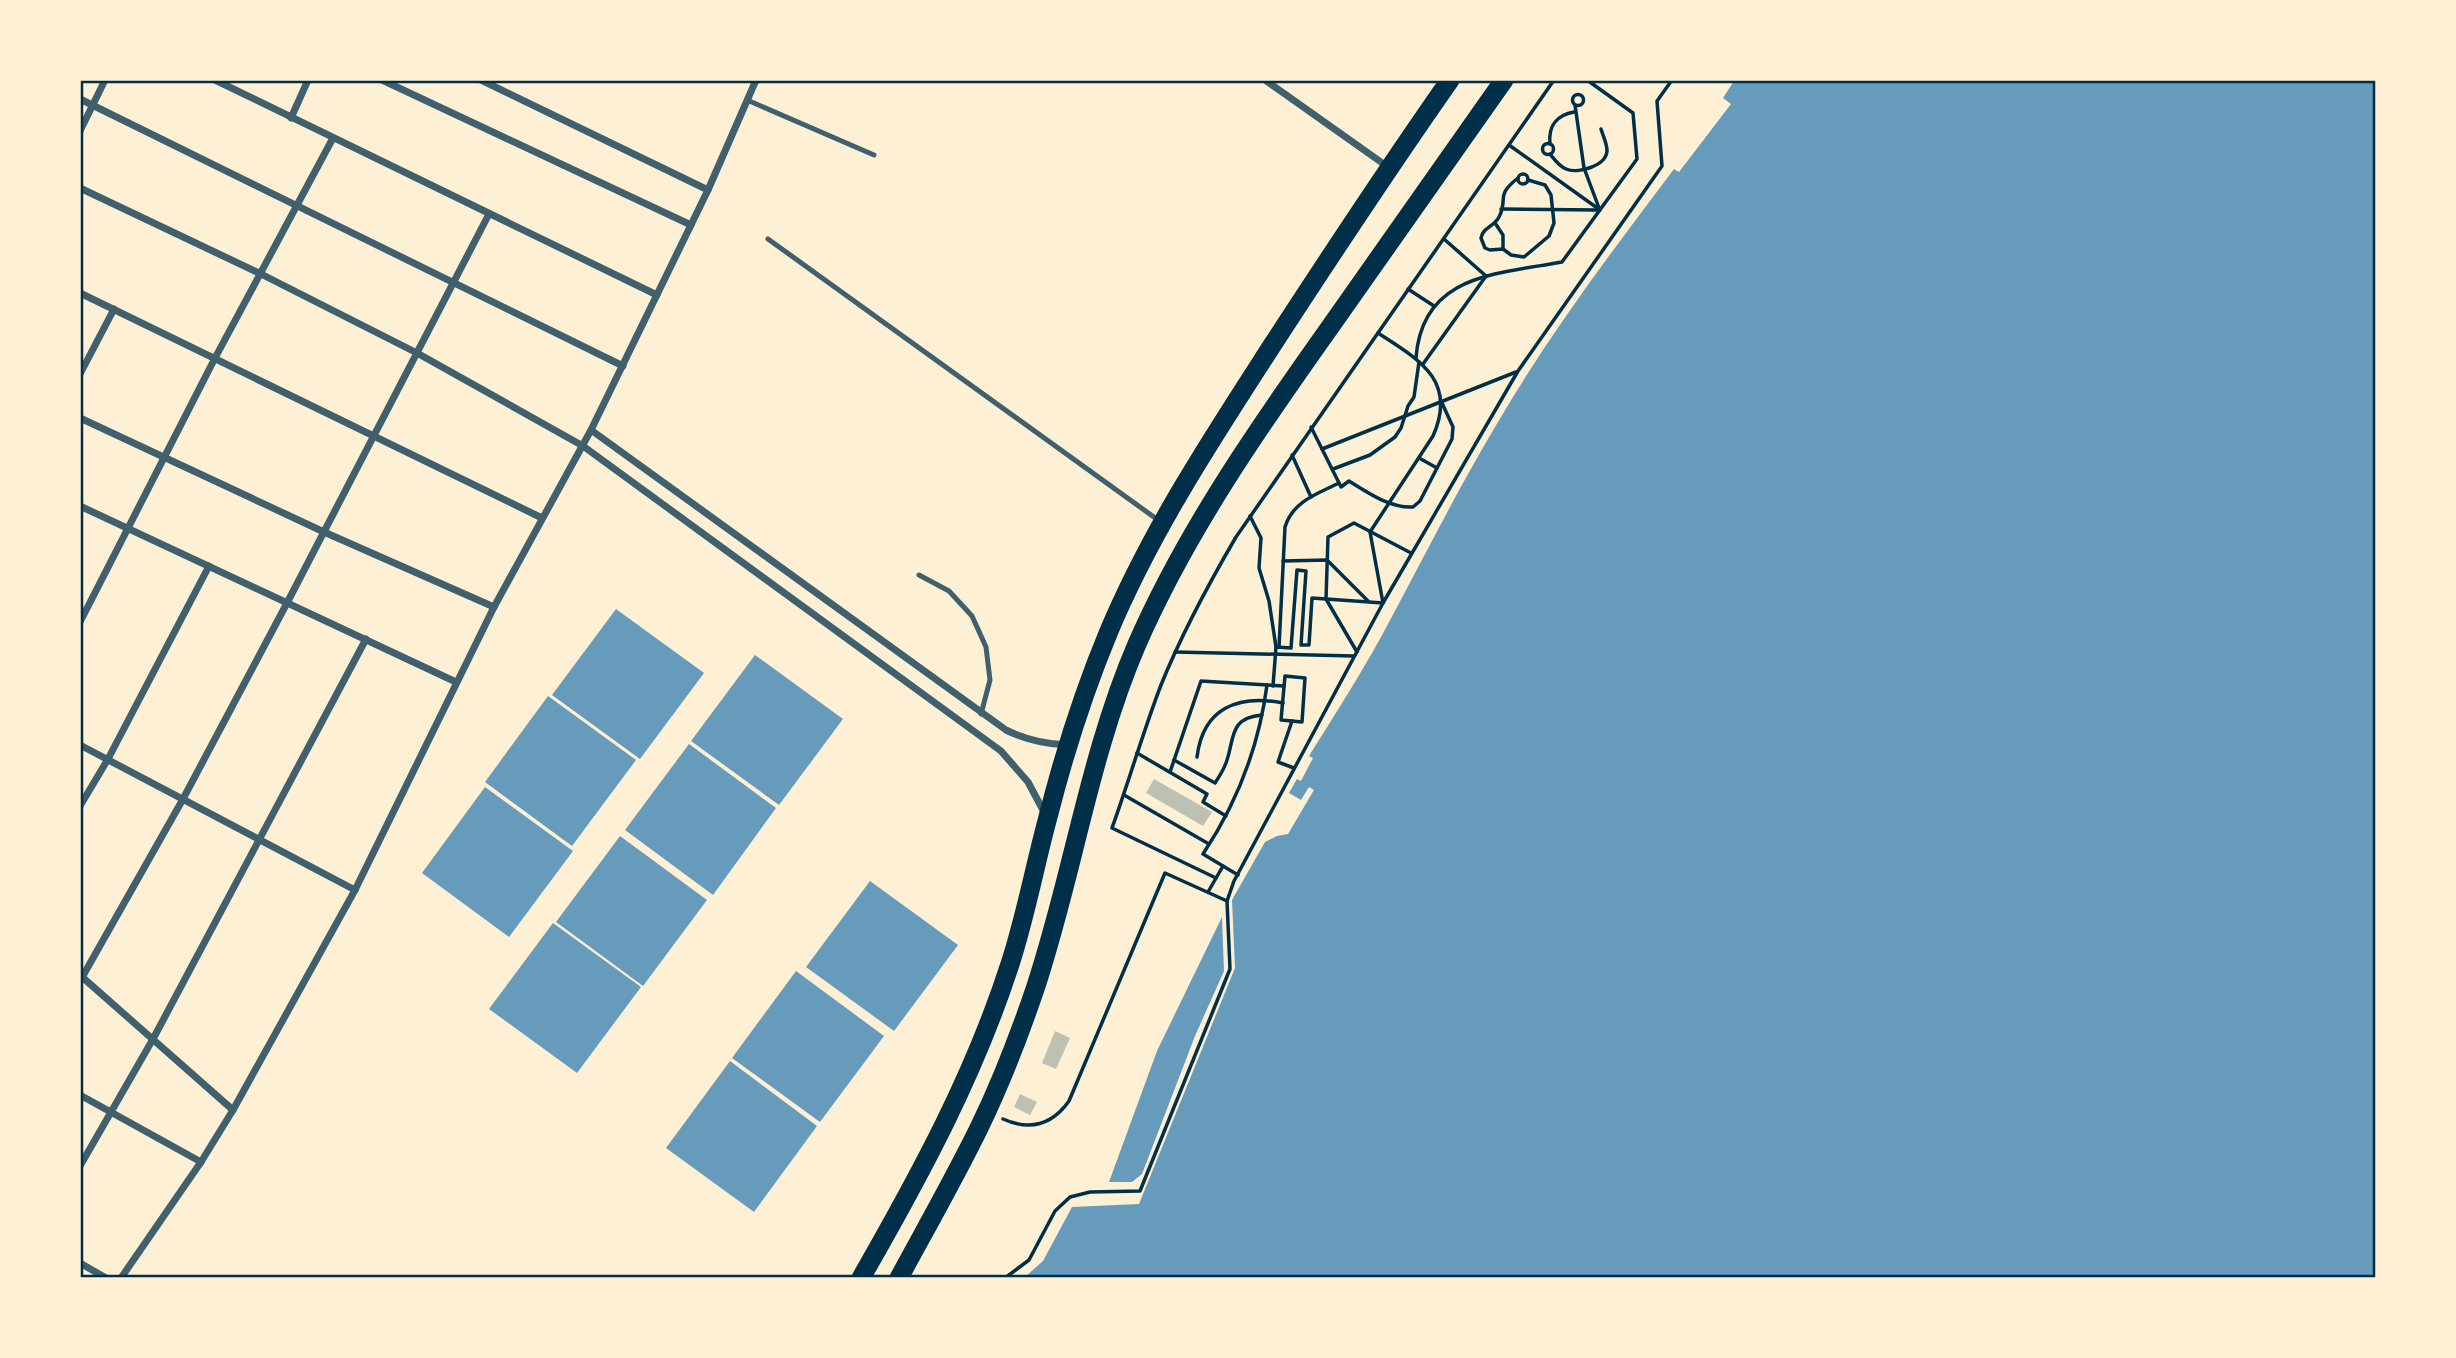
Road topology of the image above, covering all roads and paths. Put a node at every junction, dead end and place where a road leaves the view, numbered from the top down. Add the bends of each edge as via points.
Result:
1 (105, 80) edge
2 (215, 80) edge
3 (308, 80) edge
4 (382, 80) edge
5 (481, 80) edge
6 (756, 80) edge
7 (1265, 80) edge
8 (1450, 80) edge
9 (1504, 80) edge
10 (1555, 80) edge
11 (1587, 80) edge
12 (1672, 80) edge
13 (80, 99) edge
14 (747, 100) junction
15 (1575, 105) dead end
16 (93, 106) junction
17 (1574, 112) junction
18 (291, 118) junction
19 (1601, 129) dead end
20 (80, 131) edge
21 (333, 138) junction
22 (1550, 144) junction
23 (1510, 145) junction
24 (1550, 154) junction
25 (874, 155) dead end
26 (1584, 167) junction
27 (1388, 168) junction
28 (80, 188) edge
29 (708, 190) junction
30 (298, 206) junction
31 (1501, 209) junction
32 (1553, 210) junction
33 (1600, 210) junction
34 (489, 214) junction
35 (1495, 223) junction
36 (691, 225) junction
37 (768, 239) dead end
38 (1444, 239) junction
39 (1503, 249) junction
40 (261, 274) junction
41 (1486, 276) junction
42 (455, 283) junction
43 (1408, 289) junction
44 (80, 293) edge
45 (657, 295) junction
46 (1434, 306) junction
47 (114, 309) junction
48 (1378, 333) junction
49 (418, 352) junction
50 (215, 358) junction
51 (1420, 361) junction
52 (623, 366) junction
53 (1518, 371) junction
54 (80, 374) edge
55 (1441, 402) junction
56 (1405, 416) junction
57 (80, 418) edge
58 (1311, 427) junction
59 (591, 430) junction
60 (374, 434) junction
61 (583, 446) junction
62 (1322, 449) junction
63 (1292, 455) junction
64 (163, 457) junction
65 (1419, 457) junction
66 (1437, 468) junction
67 (1332, 469) junction
68 (1339, 483) junction
69 (1311, 497) junction
70 (1390, 503) junction
71 (80, 506) edge
72 (1250, 516) junction
73 (542, 518) junction
74 (1161, 522) junction
75 (129, 529) junction
76 (1370, 531) junction
77 (324, 532) junction
78 (1411, 553) junction
79 (1327, 560) junction
80 (1283, 561) junction
81 (209, 566) junction
82 (919, 575) dead end
83 (1326, 599) junction
84 (287, 603) junction
85 (1369, 603) junction
86 (1383, 603) junction
87 (494, 607) junction
88 (80, 622) edge
89 (366, 639) junction
90 (1278, 647) junction
91 (1175, 652) junction
92 (1276, 654) junction
93 (1355, 654) junction
94 (456, 682) junction
95 (1267, 685) junction
96 (1273, 685) junction
97 (1284, 686) junction
98 (1265, 699) junction
99 (1283, 703) junction
100 (981, 714) junction
101 (1262, 715) junction
102 (1292, 721) junction
103 (80, 744) edge
104 (1068, 745) junction
105 (1138, 753) junction
106 (1197, 757) dead end
107 (108, 759) junction
108 (1174, 760) junction
109 (1294, 768) junction
110 (1170, 772) junction
111 (1124, 795) junction
112 (183, 799) junction
113 (80, 806) edge
114 (1226, 816) junction
115 (1047, 819) junction
116 (259, 839) junction
117 (1209, 844) junction
118 (1223, 866) junction
119 (1238, 875) junction
120 (1216, 878) junction
121 (355, 890) junction
122 (1208, 892) junction
123 (1227, 901) junction
124 (81, 978) edge
125 (152, 1039) junction
126 (80, 1095) edge
127 (233, 1110) junction
128 (110, 1112) junction
129 (1013, 1124) dead end
130 (201, 1162) junction
131 (80, 1166) edge
132 (80, 1263) edge
133 (123, 1275) edge
134 (106, 1278) edge
135 (133, 1278) edge
136 (861, 1278) edge
137 (899, 1278) edge
138 (1005, 1278) edge

1 - 16 street
2 - 18 street
3 - 18 street
4 - 36 street
5 - 29 street
6 - 14 street
7 - 27 street
8 - 27 highway
9 - 137 highway via 1286,389 1165,584 1113,707 1058,912 1010,1058 980,1126
10 - 23 path
11 - 33 path via 1633,113 1637,159
12 - 53 path via 1657,101 1662,166
13 - 16 street
14 - 25 lane
14 - 29 street
15 - 17 path
16 - 20 street
16 - 30 street
17 - 22 path via 1554,122
17 - 26 path
18 - 21 street
19 - 26 path via 1605,157 1597,166
21 - 30 street
21 - 34 street
22 - 24 path via 1554,149
22 - 24 path via 1542,149
23 - 33 path
23 - 38 path
24 - 26 path via 1564,169
26 - 33 path
27 - 74 highway
28 - 40 street
29 - 36 street
30 - 40 street
30 - 42 street
31 - 32 path
31 - 32 path via 1504,191 1524,174 1549,190
31 - 35 path
32 - 33 path
32 - 39 path via 1553,230 1532,253 1515,257
33 - 41 path via 1562,262
34 - 42 street
34 - 45 street
35 - 39 path via 1503,235
35 - 39 path via 1482,233 1482,243 1490,250
36 - 45 street
37 - 74 lane
38 - 41 path
38 - 43 path
40 - 49 street
40 - 50 street
41 - 46 path via 1459,285
41 - 51 path
42 - 49 street
42 - 52 street
43 - 46 path
43 - 48 path
44 - 47 street
45 - 52 street
46 - 51 path via 1421,331
47 - 50 street
47 - 54 street
48 - 51 path
48 - 58 path
49 - 60 street
49 - 61 street
50 - 60 street
50 - 64 street
51 - 55 path via 1434,379
51 - 56 path via 1414,397
52 - 59 street
53 - 55 path
53 - 78 path
55 - 56 path
55 - 65 path via 1438,425
55 - 66 path via 1453,433
56 - 62 path
56 - 67 path via 1395,437 1381,448
57 - 64 street
58 - 62 path
58 - 63 path
59 - 61 street
59 - 100 street
60 - 73 street
60 - 77 street
61 - 73 street
61 - 115 street via 1001,751 1028,782
62 - 67 path
63 - 69 path
63 - 72 path
64 - 75 street
64 - 77 street
65 - 66 path
65 - 70 path
66 - 70 path via 1417,505
67 - 68 path
68 - 69 path
68 - 70 path via 1341,487 1349,481
69 - 80 path via 1287,519
70 - 76 path
71 - 75 street
72 - 90 path via 1261,538 1259,568
72 - 91 path via 1214,573
73 - 87 street
74 - 104 highway via 1109,631
75 - 81 street
75 - 88 street
76 - 78 path
76 - 79 path via 1354,523 1328,537
76 - 86 path
77 - 84 street
77 - 87 street
78 - 86 path
79 - 80 path
79 - 83 path
79 - 85 path
80 - 90 path
81 - 84 street
81 - 107 street
82 - 100 lane via 949,591 972,616 986,647 990,680
83 - 85 path
83 - 90 path via 1312,598 1309,645 1301,645 1306,571 1297,570 1292,648
83 - 93 path
84 - 89 street
84 - 112 street
85 - 86 path
86 - 93 path
87 - 94 street
89 - 94 street
89 - 116 street
90 - 92 path
91 - 92 path
91 - 105 path
92 - 93 path
92 - 96 path
93 - 109 path
94 - 121 street
95 - 96 path
95 - 98 path
95 - 108 path via 1200,681
96 - 97 path
97 - 99 path
97 - 102 path via 1285,676 1305,678 1302,722
98 - 99 path
98 - 101 path
98 - 106 path via 1240,702 1218,713 1203,733
99 - 102 path via 1281,720
100 - 104 street via 1025,740
101 - 108 path via 1247,718 1235,729 1226,764 1215,783
101 - 114 path via 1248,766
102 - 109 path via 1278,762
103 - 107 street
104 - 115 highway
105 - 110 path
105 - 111 path
107 - 112 street
107 - 113 street
108 - 110 path
109 - 119 path
110 - 114 path via 1208,794 1203,802
111 - 117 path
111 - 120 path via 1112,828
112 - 116 street
112 - 124 street
114 - 117 path
115 - 136 highway via 1012,960 969,1074
116 - 121 street
116 - 125 street
117 - 118 path via 1203,854
118 - 119 path
118 - 120 path
119 - 123 path
120 - 122 path
121 - 127 street
122 - 123 path
122 - 129 path via 1165,873 1069,1101 1045,1123
123 - 138 path via 1230,969 1140,1191 1070,1197 1055,1211 1029,1260
124 - 125 street
125 - 127 street
125 - 128 street
126 - 128 street
127 - 130 street
128 - 130 street
128 - 131 street
130 - 133 street
132 - 134 street
133 - 135 lane

